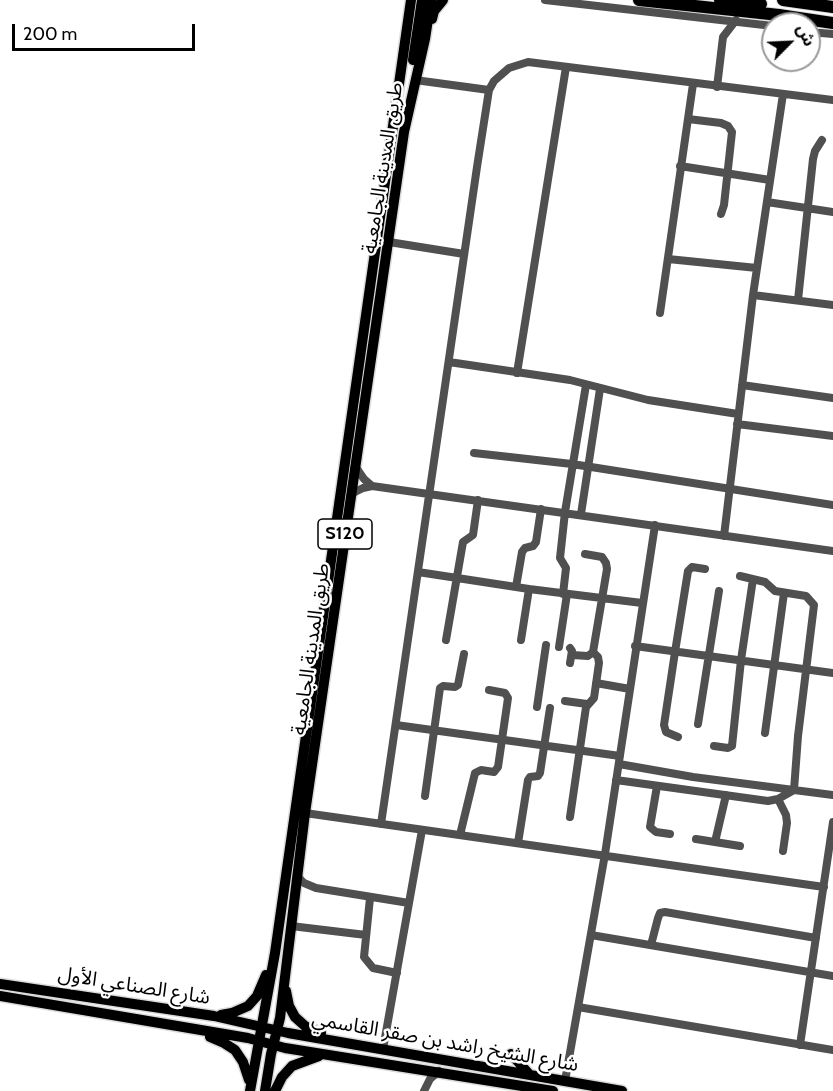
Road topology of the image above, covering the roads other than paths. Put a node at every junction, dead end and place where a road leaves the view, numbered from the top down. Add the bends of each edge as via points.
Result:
1 (401, 0) edge
2 (411, 0) edge
3 (422, 0) edge
4 (431, 0) edge
5 (443, 0) edge
6 (545, 0) edge
7 (639, 0) edge
8 (720, 0) edge
9 (799, 0) edge
10 (833, 3) edge
11 (833, 7) edge
12 (779, 12) edge
13 (761, 15) edge
14 (409, 18) junction
15 (711, 18) junction
16 (736, 20) junction
17 (723, 37) junction
18 (425, 39) junction
19 (567, 67) junction
20 (416, 80) junction
21 (693, 84) junction
22 (717, 87) junction
23 (489, 90) junction
24 (783, 94) junction
25 (412, 96) junction
26 (833, 100) edge
27 (688, 118) junction
28 (822, 140) dead end
29 (680, 166) junction
30 (728, 174) junction
31 (770, 180) junction
32 (767, 202) junction
33 (807, 208) junction
34 (833, 212) edge
35 (721, 214) dead end
36 (389, 243) junction
37 (464, 254) junction
38 (668, 259) junction
39 (757, 268) junction
40 (753, 295) junction
41 (798, 300) junction
42 (833, 305) edge
43 (660, 313) dead end
44 (449, 362) junction
45 (517, 372) junction
46 (586, 385) junction
47 (742, 385) junction
48 (600, 389) junction
49 (833, 398) edge
50 (738, 419) junction
51 (833, 436) edge
52 (474, 453) dead end
53 (572, 464) junction
54 (355, 466) junction
55 (588, 467) junction
56 (372, 486) junction
57 (729, 489) junction
58 (351, 494) junction
59 (429, 494) junction
60 (478, 500) junction
61 (833, 505) edge
62 (541, 509) junction
63 (565, 512) junction
64 (581, 514) junction
65 (654, 525) junction
66 (724, 536) junction
67 (833, 551) edge
68 (585, 554) dead end
69 (705, 568) dead end
70 (418, 572) junction
71 (740, 576) dead end
72 (457, 578) junction
73 (753, 579) junction
74 (516, 587) junction
75 (529, 589) junction
76 (719, 591) dead end
77 (784, 593) junction
78 (565, 594) junction
79 (602, 598) junction
80 (642, 603) junction
81 (446, 640) dead end
82 (521, 640) dead end
83 (546, 645) dead end
84 (635, 646) junction
85 (559, 647) dead end
86 (593, 652) junction
87 (675, 652) junction
88 (464, 654) dead end
89 (570, 655) dead end
90 (708, 656) junction
91 (741, 660) junction
92 (775, 665) junction
93 (806, 670) junction
94 (833, 673) edge
95 (596, 683) junction
96 (630, 689) junction
97 (489, 690) dead end
98 (566, 701) dead end
99 (587, 704) junction
100 (537, 707) dead end
101 (550, 708) dead end
102 (698, 724) dead end
103 (396, 725) junction
104 (434, 730) junction
105 (765, 733) dead end
106 (678, 737) dead end
107 (502, 740) junction
108 (544, 746) junction
109 (714, 746) dead end
110 (580, 750) junction
111 (619, 760) junction
112 (616, 780) junction
113 (657, 786) junction
114 (794, 790) junction
115 (726, 795) junction
116 (833, 795) edge
117 (426, 796) dead end
118 (778, 799) junction
119 (305, 813) junction
120 (570, 817) dead end
121 (833, 822) edge
122 (381, 824) junction
123 (422, 830) junction
124 (670, 834) dead end
125 (460, 835) junction
126 (832, 838) edge
127 (696, 839) dead end
128 (715, 842) junction
129 (518, 843) junction
130 (740, 846) dead end
131 (783, 851) dead end
132 (605, 854) junction
133 (297, 876) junction
134 (824, 887) junction
135 (316, 888) junction
136 (294, 896) junction
137 (370, 898) junction
138 (822, 901) junction
139 (409, 903) junction
140 (833, 903) edge
141 (291, 926) junction
142 (366, 935) junction
143 (591, 935) junction
144 (816, 938) junction
145 (651, 945) junction
146 (275, 952) junction
147 (398, 973) junction
148 (811, 973) junction
149 (286, 975) junction
150 (833, 976) edge
151 (0, 984) edge
152 (0, 996) edge
153 (578, 1008) junction
154 (214, 1016) junction
155 (175, 1026) junction
156 (262, 1026) junction
157 (276, 1030) junction
158 (335, 1040) junction
159 (258, 1041) junction
160 (273, 1045) junction
161 (800, 1045) junction
162 (383, 1049) junction
163 (833, 1050) edge
164 (325, 1054) junction
165 (511, 1054) dead end
166 (414, 1068) junction
167 (439, 1071) junction
168 (531, 1076) junction
169 (565, 1081) junction
170 (425, 1089) edge
171 (250, 1091) edge
172 (265, 1091) edge
173 (274, 1091) edge
174 (553, 1091) edge
175 (622, 1091) edge

1 - 14 main road
2 - 14 main road, طريق المدينة الجامعية / S120
3 - 25 main road via 411,73
4 - 18 main road, طريق المدينة الجامعية / S120
5 - 18 main road via 434,11
6 - 15 street
7 - 12 highway
8 - 12 highway
9 - 10 street
11 - 12 highway
13 - 16 street
14 - 146 main road, طريق المدينة الجامعية / S120
15 - 16 street
15 - 17 street
16 - 17 street
17 - 22 street
18 - 20 main road, طريق المدينة الجامعية / S120
19 - 21 street
19 - 23 street via 518,64 501,74
19 - 45 street
20 - 23 street
20 - 25 main road, طريق المدينة الجامعية / S120
21 - 22 street
21 - 27 street
22 - 24 street
23 - 37 street
24 - 26 street
24 - 31 street
25 - 36 main road, طريق المدينة الجامعية / S120
27 - 29 street
27 - 30 street via 721,123 730,129
28 - 33 street via 813,159
29 - 30 street
29 - 38 street
30 - 31 street
30 - 35 street
31 - 32 street
32 - 33 street
32 - 39 street
33 - 34 street
33 - 41 street
36 - 37 street
36 - 54 main road, طريق المدينة الجامعية / S120
37 - 44 street
38 - 39 street
38 - 43 street
39 - 40 street
40 - 41 street
40 - 47 street
41 - 42 street
44 - 45 street
44 - 59 street
45 - 46 street
46 - 48 street
46 - 53 street
47 - 49 street
47 - 50 street
48 - 50 street
48 - 55 street
50 - 51 street
50 - 57 street
52 - 53 street
53 - 55 street
53 - 63 street
54 - 56 street
54 - 58 main road, طريق المدينة الجامعية / S120
55 - 57 street
55 - 64 street
56 - 58 street
56 - 59 street
57 - 61 street
57 - 66 street
58 - 119 main road, طريق المدينة الجامعية / S120
59 - 60 street
59 - 70 street
60 - 62 street
60 - 72 street via 473,535 463,542
62 - 63 street
62 - 74 street via 537,540 522,552
63 - 64 street
63 - 78 street via 560,558 566,568
64 - 65 street
65 - 66 street
65 - 80 street
66 - 67 street
68 - 79 street via 599,556 606,563
69 - 87 street via 692,567 688,572
70 - 72 street
70 - 103 street
71 - 73 street
72 - 74 street
72 - 81 street
73 - 77 street
73 - 91 street
74 - 75 street
75 - 78 street
75 - 82 street
76 - 90 street
77 - 92 street
77 - 93 street via 806,596 814,605
78 - 79 street
78 - 85 street
79 - 80 street
79 - 86 street
80 - 84 street
83 - 100 street
84 - 87 street
84 - 96 street
86 - 89 street via 588,656
86 - 95 street via 599,660
87 - 90 street
87 - 106 street via 664,725 668,734
88 - 104 street via 458,685 440,688
90 - 91 street
90 - 102 street
91 - 92 street
91 - 109 street via 732,746
92 - 93 street
92 - 105 street
93 - 94 street
93 - 114 street
95 - 96 street
95 - 99 street via 593,699
96 - 111 street
97 - 107 street via 508,696
98 - 99 street
99 - 110 street
101 - 108 street
103 - 104 street
103 - 122 street
104 - 107 street
104 - 117 street
107 - 108 street
107 - 125 street via 496,771 478,771 474,775
108 - 110 street
108 - 129 street via 539,775 528,780
110 - 111 street
110 - 120 street
111 - 112 street
111 - 114 street via 693,777
112 - 113 street
112 - 132 street
113 - 115 street
113 - 124 street via 651,827
114 - 116 street
114 - 118 street
115 - 118 street
115 - 128 street
118 - 131 street via 787,823
119 - 122 street
119 - 133 main road, طريق المدينة الجامعية / S120
121 - 126 street
122 - 123 street
123 - 125 street
123 - 139 street
125 - 129 street
126 - 134 street
127 - 128 street
128 - 130 street
129 - 132 street
132 - 134 street
132 - 143 street
133 - 135 street
133 - 136 main road, طريق المدينة الجامعية / S120
134 - 138 street
135 - 136 street
135 - 137 street
136 - 141 main road, طريق المدينة الجامعية / S120
137 - 139 street
137 - 142 street
138 - 140 street
138 - 144 street
139 - 147 street
141 - 142 street
141 - 149 main road, طريق المدينة الجامعية / S120
142 - 147 street via 366,962 373,968
143 - 145 street
143 - 153 street
144 - 145 street via 665,912 658,915
144 - 148 street
145 - 148 street
146 - 154 main road via 253,1001 237,1011
146 - 156 main road, طريق المدينة الجامعية / S120
147 - 162 street
148 - 150 street
148 - 161 street
149 - 157 main road, طريق المدينة الجامعية / S120
149 - 158 main road via 287,999 295,1017
151 - 154 main road, شارع الصناعي الأول
152 - 155 main road, شارع الصناعي الأول
153 - 161 street
153 - 169 street
154 - 156 main road, شارع الصناعي الأول
155 - 159 main road, شارع الصناعي الأول
155 - 171 main road via 235,1050 247,1069
156 - 157 main road, شارع الشيخ راشد بن صقر القاسمي
156 - 159 main road, طريق المدينة الجامعية / S120
157 - 158 main road, شارع الشيخ راشد بن صقر القاسمي
157 - 160 main road, طريق المدينة الجامعية / S120
158 - 162 main road, شارع الشيخ راشد بن صقر القاسمي
159 - 160 main road, شارع الشيخ راشد بن صقر القاسمي
159 - 171 main road, طريق المدينة الجامعية / S120
160 - 164 main road, شارع الشيخ راشد بن صقر القاسمي
160 - 172 main road, طريق المدينة الجامعية / S120
161 - 163 street
162 - 168 main road, شارع الشيخ راشد بن صقر القاسمي
164 - 166 main road, شارع الشيخ راشد بن صقر القاسمي
164 - 173 main road via 292,1066
165 - 168 main road
166 - 167 main road, شارع الشيخ راشد بن صقر القاسمي
166 - 170 street
167 - 170 street
167 - 174 main road, شارع الشيخ راشد بن صقر القاسمي
168 - 169 main road, شارع الشيخ راشد بن صقر القاسمي
169 - 175 main road, شارع الشيخ راشد بن صقر القاسمي

